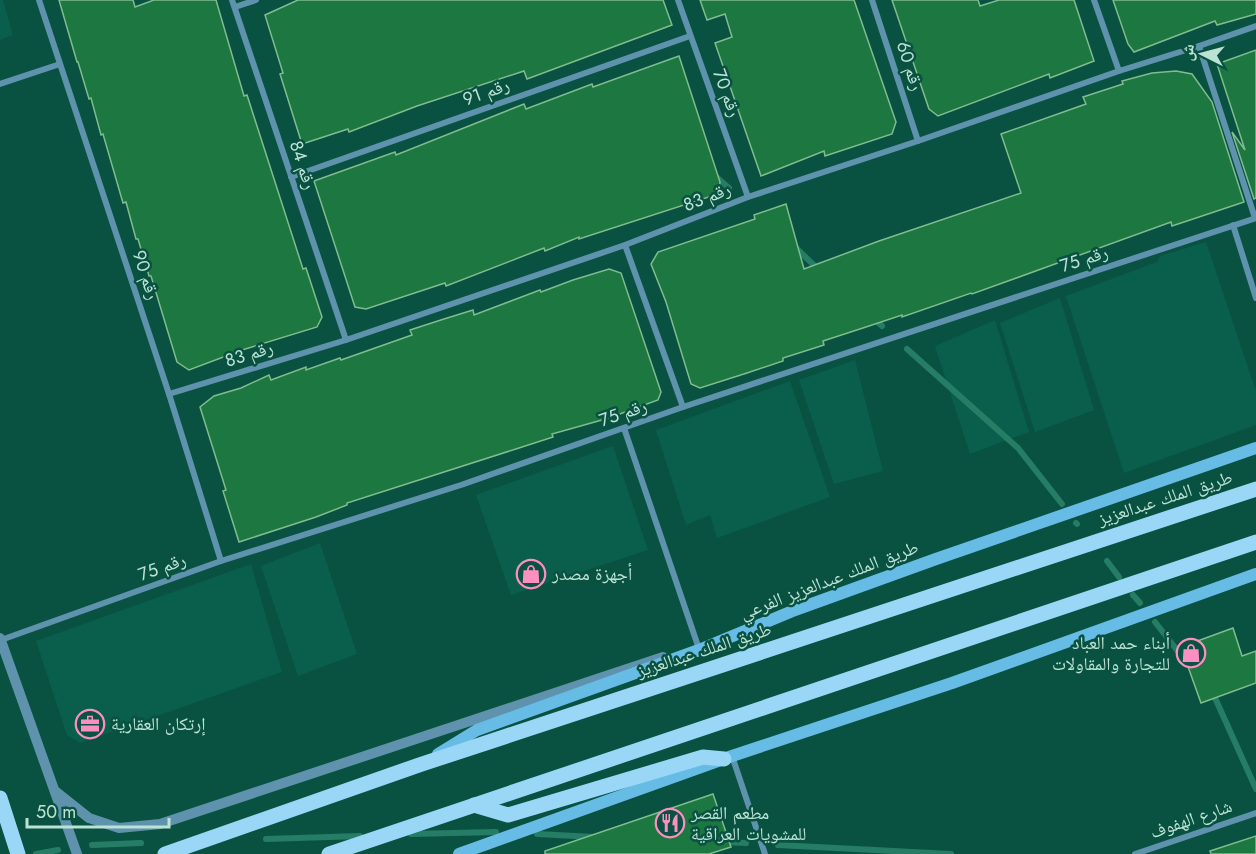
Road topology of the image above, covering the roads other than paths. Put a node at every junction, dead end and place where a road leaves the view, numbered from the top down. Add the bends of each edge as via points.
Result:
1 (39, 0) edge
2 (232, 0) edge
3 (256, 0) edge
4 (678, 0) edge
5 (872, 0) edge
6 (1094, 0) edge
7 (235, 8) junction
8 (1256, 26) edge
9 (690, 36) junction
10 (1198, 46) junction
11 (60, 64) junction
12 (1119, 71) junction
13 (0, 84) edge
14 (918, 141) junction
15 (291, 177) junction
16 (748, 197) junction
17 (1256, 218) edge
18 (1233, 225) junction
19 (625, 245) junction
20 (1256, 298) edge
21 (346, 340) junction
22 (169, 394) junction
23 (684, 407) junction
24 (624, 428) junction
25 (1256, 448) edge
26 (1256, 489) edge
27 (1256, 542) edge
28 (221, 561) junction
29 (1256, 574) edge
30 (0, 639) edge
31 (699, 650) junction
32 (728, 757) junction
33 (422, 764) junction
34 (55, 791) junction
35 (0, 798) edge
36 (474, 805) junction
37 (1256, 813) edge
38 (18, 854) edge
39 (77, 854) edge
40 (165, 854) edge
41 (329, 854) edge
42 (459, 854) edge
43 (765, 854) edge
44 (1135, 854) edge

1 - 11 street, رقم 90
2 - 7 street, رقم 84
3 - 7 street
4 - 9 street, رقم 70
5 - 14 street, رقم 60
6 - 12 street
7 - 15 street, رقم 84
8 - 10 street, رقم 83
9 - 15 street, رقم 91
9 - 16 street, رقم 70
10 - 12 street, رقم 83
10 - 17 street
11 - 13 street
11 - 22 street, رقم 90
12 - 14 street, رقم 83
14 - 16 street, رقم 83
15 - 21 street, رقم 84
16 - 19 street, رقم 83
17 - 18 street, رقم 75
18 - 20 street
18 - 23 street, رقم 75
19 - 21 street, رقم 83
19 - 23 street
21 - 22 street, رقم 83
22 - 28 street, رقم 90
23 - 24 street, رقم 75
24 - 28 street, رقم 75 via 461,485
24 - 31 street
25 - 31 main road, طريق الملك عبدالعزيز الفرعي via 795,610
26 - 33 main road, طريق الملك عبدالعزيز
27 - 36 main road
28 - 30 street, رقم 75
29 - 32 main road via 952,683
30 - 34 street
31 - 33 main road, طريق الملك عبدالعزيز الفرعي via 477,730
31 - 34 street via 664,657 160,825 119,828 99,822
32 - 36 main road via 703,757 508,815
32 - 42 main road
32 - 43 street
33 - 40 main road, طريق الملك عبدالعزيز
34 - 39 street
35 - 38 main road
36 - 41 main road
37 - 44 street, شارع الهفوف

